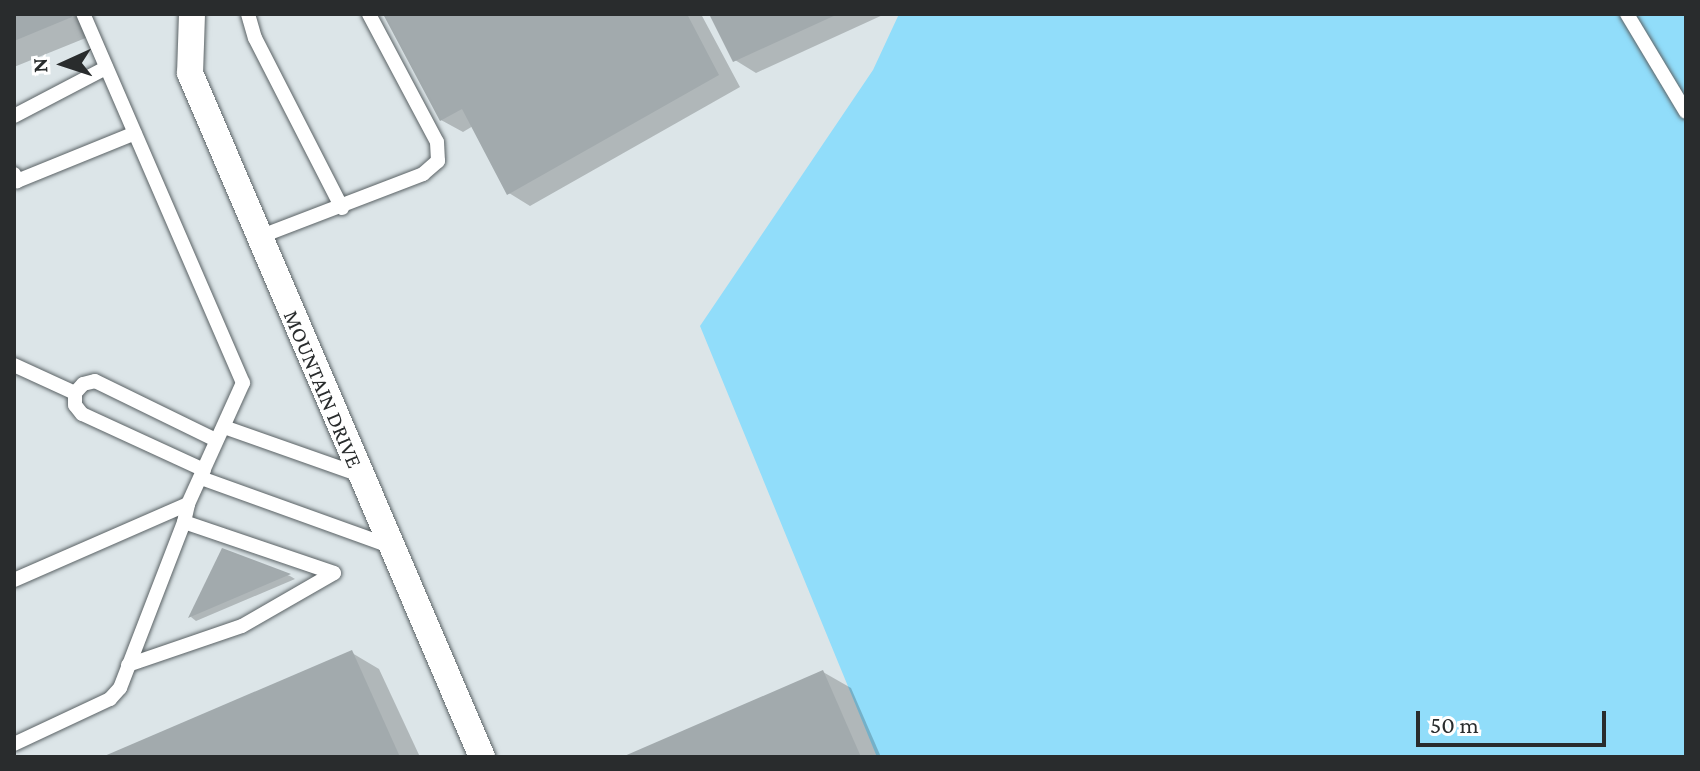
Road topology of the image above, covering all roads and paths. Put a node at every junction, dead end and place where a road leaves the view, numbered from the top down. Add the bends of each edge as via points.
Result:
1 (83, 14) edge
2 (192, 14) edge
3 (248, 14) edge
4 (369, 14) edge
5 (1627, 14) edge
6 (106, 68) junction
7 (1686, 112) edge
8 (14, 116) edge
9 (135, 133) junction
10 (14, 174) edge
11 (342, 208) junction
12 (259, 237) junction
13 (14, 365) edge
14 (75, 393) junction
15 (220, 434) junction
16 (203, 474) junction
17 (360, 475) junction
18 (188, 504) junction
19 (184, 522) junction
20 (393, 547) junction
21 (14, 580) edge
22 (128, 665) junction
23 (14, 744) edge
24 (482, 757) edge

1 - 6 lane
2 - 12 street, MOUNTAIN DRIVE via 190,73
3 - 11 lane via 255,38
4 - 11 lane via 437,142 438,161 423,174
5 - 7 lane
6 - 8 lane
6 - 9 lane
9 - 10 lane via 17,181
9 - 15 lane via 243,383
11 - 12 lane
12 - 17 street, MOUNTAIN DRIVE
13 - 14 lane
14 - 15 lane via 95,381
14 - 16 lane via 82,414
15 - 16 lane
15 - 17 lane
16 - 18 lane
16 - 20 lane
17 - 20 street, MOUNTAIN DRIVE
18 - 19 lane
18 - 21 lane
19 - 22 lane
19 - 22 lane via 334,573 242,626
20 - 24 street, MOUNTAIN DRIVE
22 - 23 lane via 110,699

